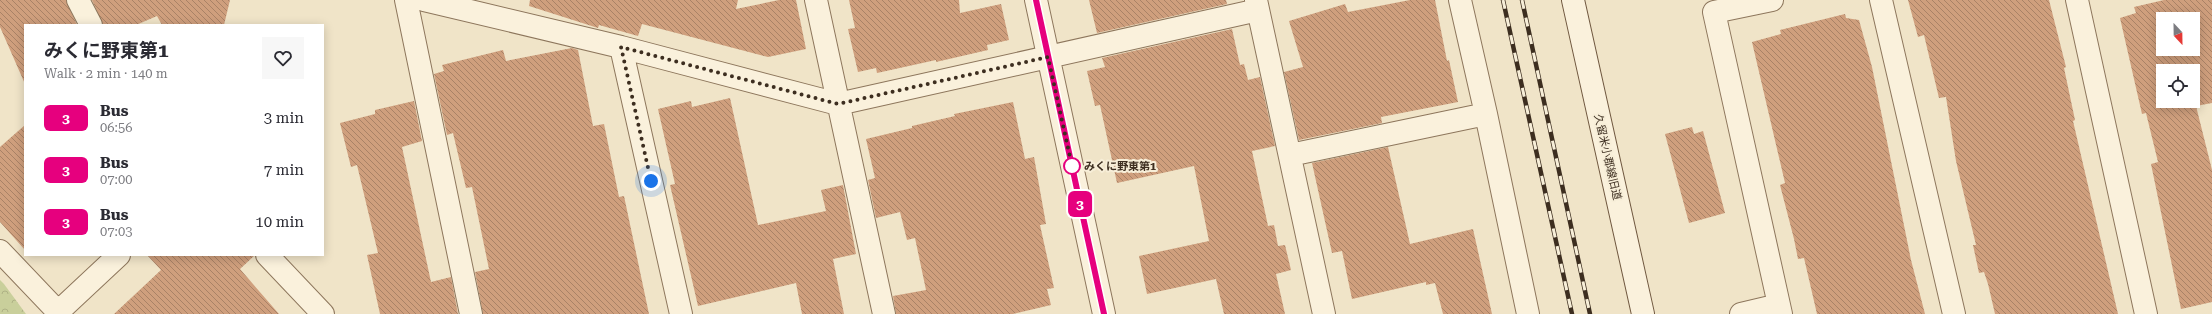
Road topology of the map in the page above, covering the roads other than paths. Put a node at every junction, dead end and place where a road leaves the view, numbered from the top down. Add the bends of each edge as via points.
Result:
1 (78, 0) edge
2 (406, 0) edge
3 (424, 0) edge
4 (816, 0) edge
5 (1036, 0) edge
6 (1460, 0) edge
7 (1573, 0) edge
8 (1772, 0) edge
9 (1881, 0) edge
10 (2077, 0) edge
11 (449, 3) edge
12 (1257, 5) edge
13 (90, 24) edge
14 (621, 47) junction
15 (1048, 57) junction
16 (838, 104) junction
17 (1486, 114) junction
18 (1290, 155) junction
19 (0, 252) edge
20 (118, 256) edge
21 (268, 256) edge
22 (1780, 310) edge
23 (59, 313) edge
24 (323, 314) edge
25 (471, 314) edge
26 (681, 314) edge
27 (884, 314) edge
28 (1104, 314) edge
29 (1324, 314) edge
30 (1528, 314) edge
31 (1643, 314) edge
32 (1741, 314) edge
33 (1954, 314) edge
34 (2146, 314) edge

1 - 13 street
2 - 25 street
3 - 11 street
4 - 16 street
5 - 15 street
6 - 17 street
7 - 31 street, 久留米小郡線旧道
8 - 22 street via 1714,12
9 - 33 street
10 - 34 street
11 - 14 street
12 - 15 street
12 - 18 street
14 - 16 street
14 - 26 street
15 - 16 street
15 - 28 street
16 - 27 street
17 - 18 street
17 - 30 street
18 - 29 street
19 - 23 street
20 - 23 street
21 - 24 street
22 - 32 street

